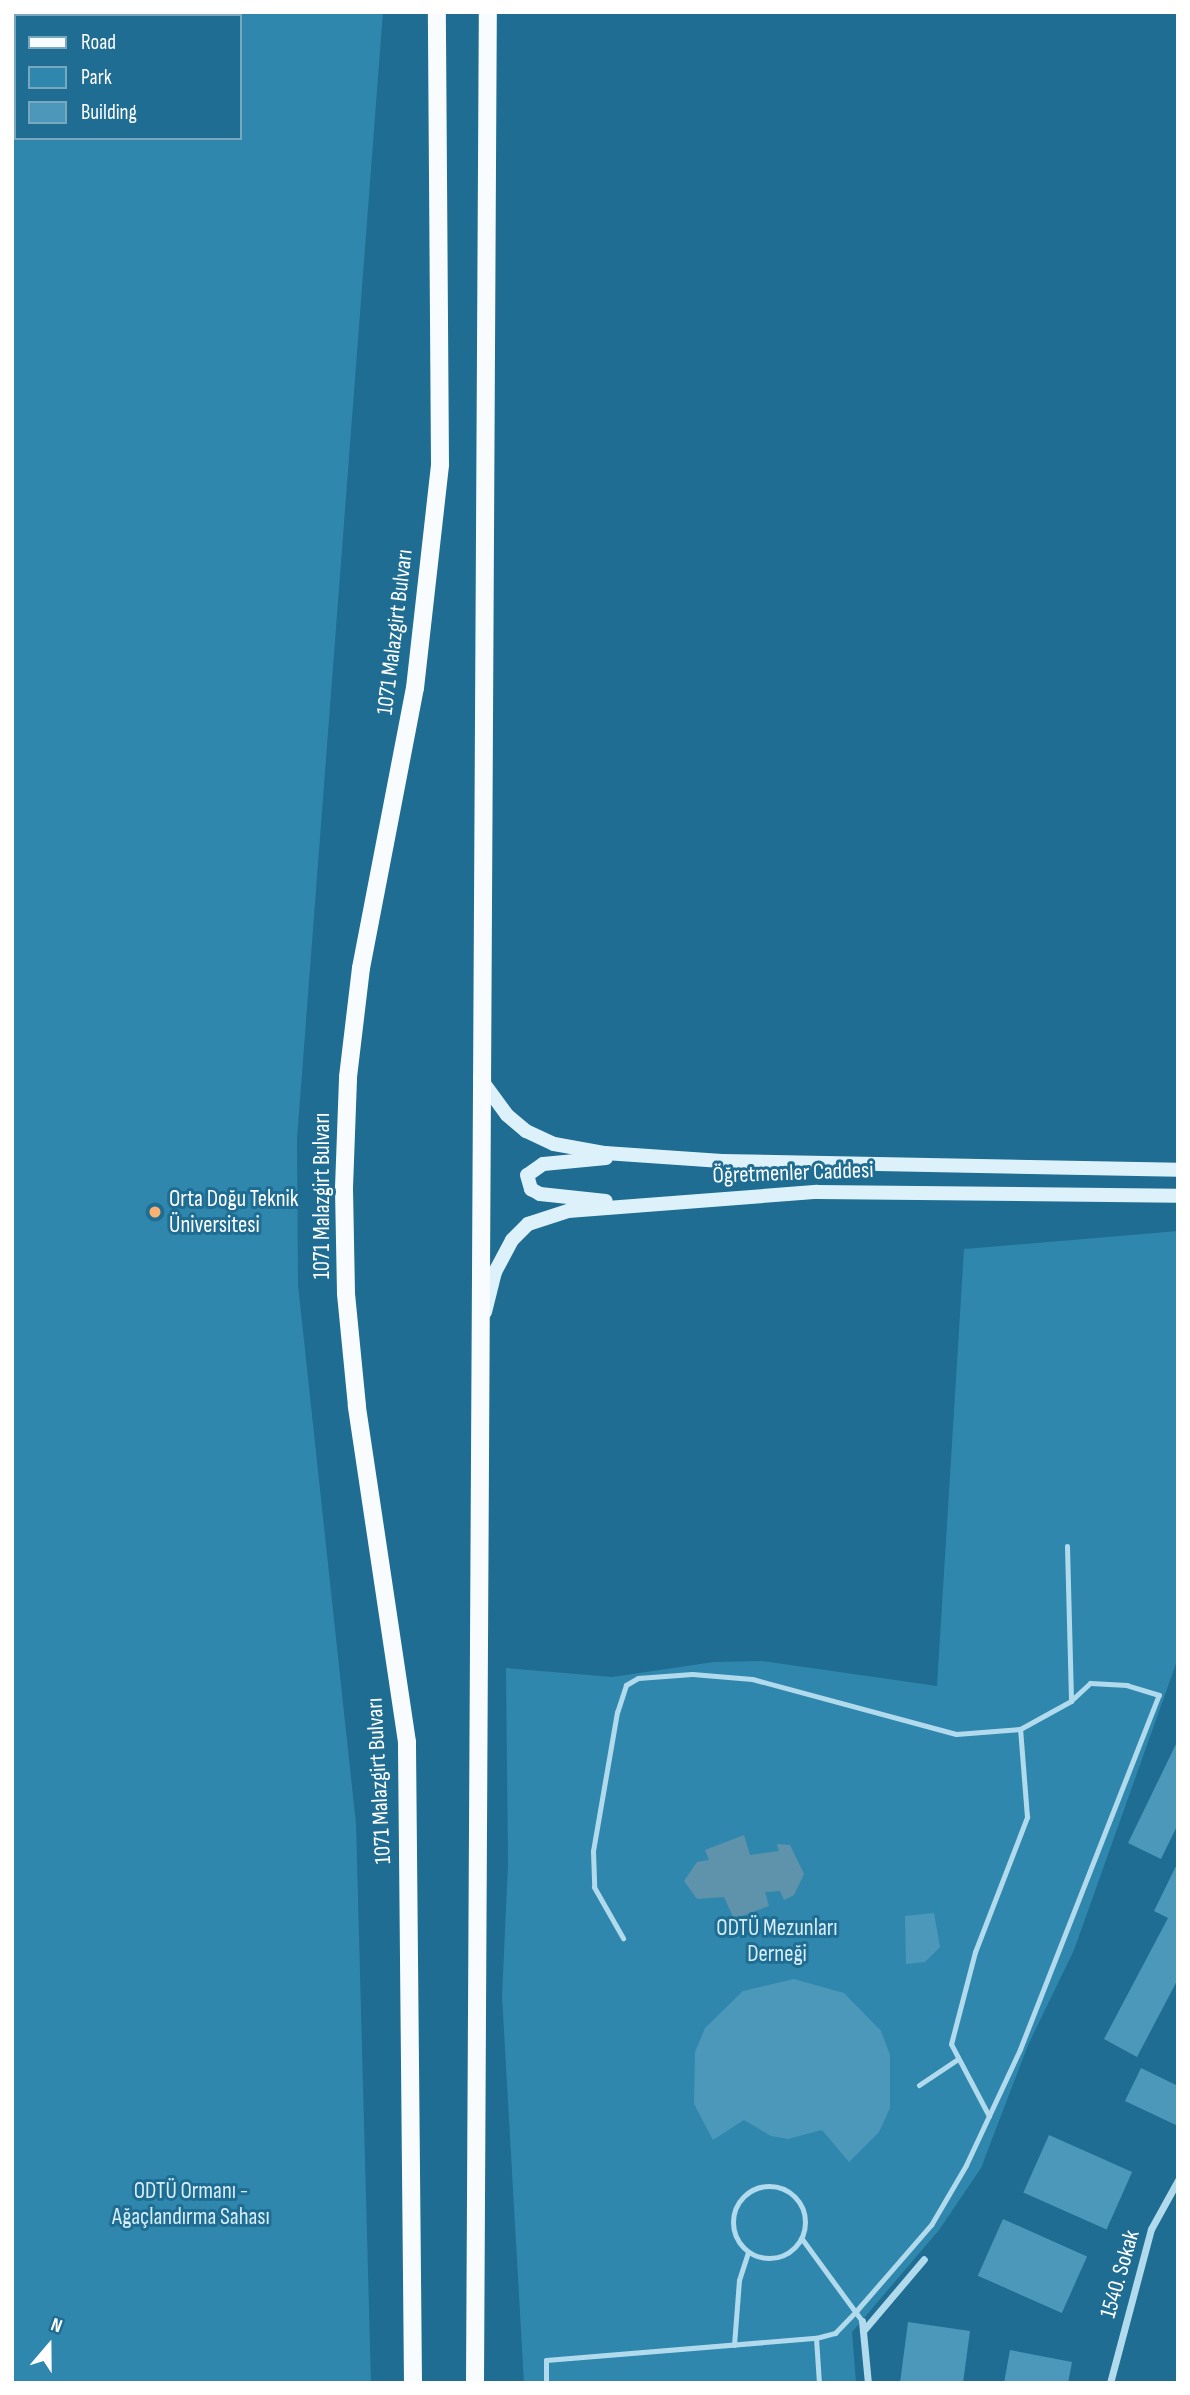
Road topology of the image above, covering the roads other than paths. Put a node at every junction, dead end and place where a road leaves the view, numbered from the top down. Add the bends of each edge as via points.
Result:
1 (437, 12) edge
2 (488, 12) edge
3 (479, 1076) junction
4 (646, 1156) junction
5 (1178, 1170) edge
6 (1178, 1196) edge
7 (648, 1203) junction
8 (482, 1326) junction
9 (1067, 1546) dead end
10 (1071, 1702) junction
11 (1020, 1729) junction
12 (623, 1938) dead end
13 (958, 2059) junction
14 (919, 2085) dead end
15 (989, 2116) junction
16 (1178, 2180) edge
17 (802, 2239) junction
18 (748, 2253) junction
19 (924, 2259) dead end
20 (856, 2309) junction
21 (862, 2321) joint
22 (863, 2331) junction
23 (816, 2338) junction
24 (734, 2345) junction
25 (413, 2383) edge
26 (475, 2383) edge
27 (546, 2383) edge
28 (819, 2383) edge
29 (868, 2383) edge
30 (1110, 2383) edge

1 - 25 main road, 1071 Malazgirt Bulvarı via 440,464 415,688 361,968 348,1077 344,1188 346,1293 357,1406 407,1742
2 - 3 main road
3 - 4 main road, Öğretmenler Caddesi via 507,1115 526,1131 554,1144
3 - 8 main road
4 - 5 main road, Öğretmenler Caddesi
4 - 7 main road via 543,1164 531,1168 527,1181 540,1194
6 - 7 main road, Öğretmenler Caddesi via 817,1192
7 - 8 main road, Öğretmenler Caddesi via 568,1211 528,1224 495,1272
8 - 26 main road
9 - 10 lane
10 - 11 lane
10 - 15 lane via 1090,1683 1127,1685 1159,1695
11 - 12 lane via 956,1734 752,1679 692,1674 638,1678 626,1685 617,1712 593,1851 594,1887
11 - 13 lane via 1027,1817 975,1952 951,2044
13 - 14 lane
13 - 15 lane
15 - 20 lane via 931,2225
16 - 30 street, 1540. Sokak via 1151,2229
17 - 18 lane via 776,2259
17 - 18 lane via 805,2215 799,2202 789,2192 761,2186 748,2192 732,2215 732,2230
17 - 20 lane
18 - 24 lane via 739,2280
19 - 22 street
20 - 21 lane
20 - 23 lane via 835,2333
21 - 22 street
22 - 29 street
23 - 24 lane
23 - 28 lane
24 - 27 lane via 546,2360

